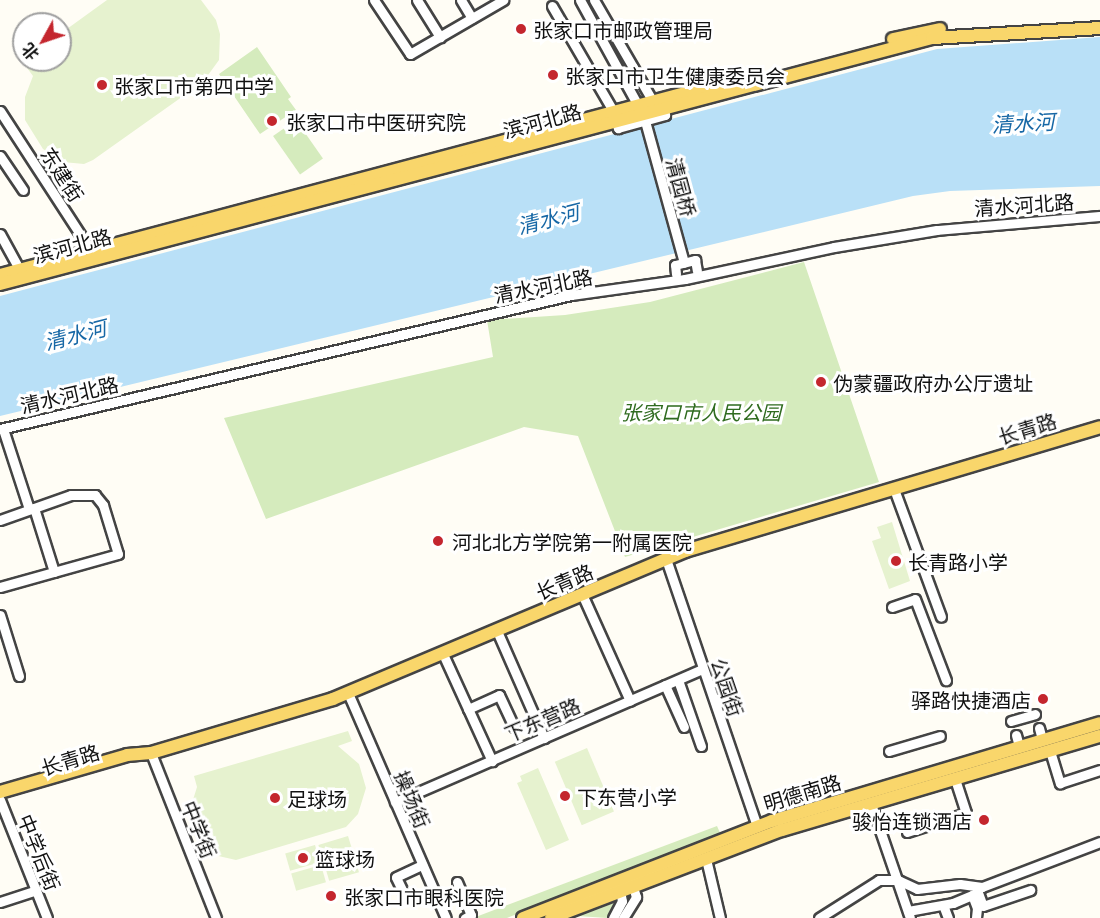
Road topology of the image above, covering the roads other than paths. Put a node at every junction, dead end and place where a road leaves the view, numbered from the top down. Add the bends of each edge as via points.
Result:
1 (374, 0) edge
2 (417, 0) edge
3 (461, 0) edge
4 (503, 0) edge
5 (580, 0) edge
6 (594, 0) edge
7 (552, 6) dead end
8 (472, 18) junction
9 (1100, 20) edge
10 (1100, 28) edge
11 (440, 37) junction
12 (660, 108) junction
13 (0, 111) edge
14 (642, 113) junction
15 (616, 120) junction
16 (3, 121) edge
17 (0, 156) edge
18 (22, 190) dead end
19 (1100, 216) edge
20 (0, 234) edge
21 (94, 255) junction
22 (697, 271) dead end
23 (22, 274) junction
24 (0, 275) edge
25 (0, 284) edge
26 (1100, 427) edge
27 (1, 429) edge
28 (894, 489) junction
29 (32, 508) junction
30 (0, 520) edge
31 (666, 559) junction
32 (54, 572) junction
33 (0, 587) edge
34 (582, 594) junction
35 (892, 607) dead end
36 (0, 615) edge
37 (941, 617) dead end
38 (497, 631) junction
39 (443, 654) junction
40 (703, 669) junction
41 (19, 676) dead end
42 (678, 680) junction
43 (946, 680) dead end
44 (665, 686) junction
45 (348, 693) junction
46 (630, 701) junction
47 (468, 709) junction
48 (1035, 714) dead end
49 (1011, 721) dead end
50 (1100, 723) edge
51 (514, 727) dead end
52 (684, 727) dead end
53 (940, 736) dead end
54 (1100, 736) edge
55 (543, 738) junction
56 (701, 746) dead end
57 (889, 751) dead end
58 (1050, 751) junction
59 (151, 753) junction
60 (492, 761) junction
61 (1100, 770) edge
62 (955, 779) junction
63 (0, 792) edge
64 (0, 800) edge
65 (395, 802) junction
66 (871, 804) junction
67 (757, 827) junction
68 (907, 832) dead end
69 (1100, 842) edge
70 (706, 859) junction
71 (422, 865) junction
72 (898, 880) junction
73 (631, 881) junction
74 (457, 882) dead end
75 (619, 886) junction
76 (972, 889) junction
77 (36, 890) junction
78 (1030, 890) dead end
79 (407, 900) dead end
80 (0, 902) edge
81 (943, 904) junction
82 (909, 914) edge
83 (569, 915) edge
84 (47, 918) edge
85 (216, 918) edge
86 (446, 918) edge
87 (465, 918) edge
88 (522, 918) edge
89 (551, 918) edge
90 (613, 918) edge
91 (623, 918) edge
92 (720, 918) edge
93 (819, 918) edge
94 (948, 918) edge
95 (976, 918) edge

1 - 11 street via 410,54
2 - 11 street
3 - 8 street
4 - 8 street
5 - 14 street, 清园桥
6 - 12 street
7 - 15 street
8 - 11 street
9 - 12 main road, 滨河北路 via 923,32
10 - 12 main road, 滨河北路 via 932,38
12 - 14 main road, 滨河北路
13 - 16 street, 东建街
14 - 15 main road, 滨河北路
14 - 22 street, 清园桥 via 678,267 695,260
15 - 21 main road, 滨河北路
16 - 21 street, 东建街
17 - 18 street
19 - 27 street, 清水河北路 via 937,230 834,247 691,278 571,295
20 - 23 street
21 - 23 main road, 滨河北路
23 - 24 main road, 滨河北路
23 - 25 main road, 滨河北路
26 - 28 main road, 长青路
27 - 29 street
28 - 31 main road, 长青路
28 - 37 street
29 - 30 street
29 - 32 street
29 - 32 street via 88,493 103,505 117,554
31 - 34 main road, 长青路
31 - 40 street, 公园街
32 - 33 street
34 - 38 main road, 长青路
34 - 46 street
35 - 43 street via 915,599
36 - 41 street
38 - 39 main road, 长青路
38 - 55 street
39 - 45 main road, 长青路
39 - 47 street
40 - 42 street, 下东营路
40 - 67 street, 公园街
42 - 44 street, 下东营路
42 - 56 street
44 - 46 street, 下东营路
44 - 52 street
45 - 59 main road, 长青路
45 - 65 street, 操场街
46 - 55 street, 下东营路
47 - 51 street via 499,695
47 - 60 street
48 - 49 street
50 - 67 main road, 明德南路 via 1017,741
53 - 57 street
54 - 58 main road, 明德南路
55 - 60 street, 下东营路
58 - 61 street via 1060,783
58 - 62 main road, 明德南路
59 - 63 main road, 长青路 via 127,755
59 - 64 main road, 长青路
59 - 85 street, 中学街
60 - 65 street, 下东营路
62 - 66 main road, 明德南路
62 - 68 street via 966,813
64 - 77 street, 中学后街
65 - 71 street, 操场街
66 - 70 main road, 明德南路 via 782,830
66 - 72 street
67 - 73 main road, 明德南路
69 - 76 street
70 - 73 main road, 明德南路
70 - 92 street
71 - 79 street via 396,877
71 - 86 street, 操场街
72 - 76 street via 917,889
72 - 82 street
72 - 93 street via 875,882
73 - 75 main road, 明德南路
73 - 91 street via 635,901
74 - 87 street via 471,915
75 - 83 main road, 明德南路
75 - 88 main road, 明德南路
75 - 90 street via 622,901
76 - 78 street via 983,906
76 - 81 street
76 - 95 street
77 - 80 street
77 - 84 street, 中学后街
81 - 82 street
81 - 94 street
83 - 89 main road, 明德南路

